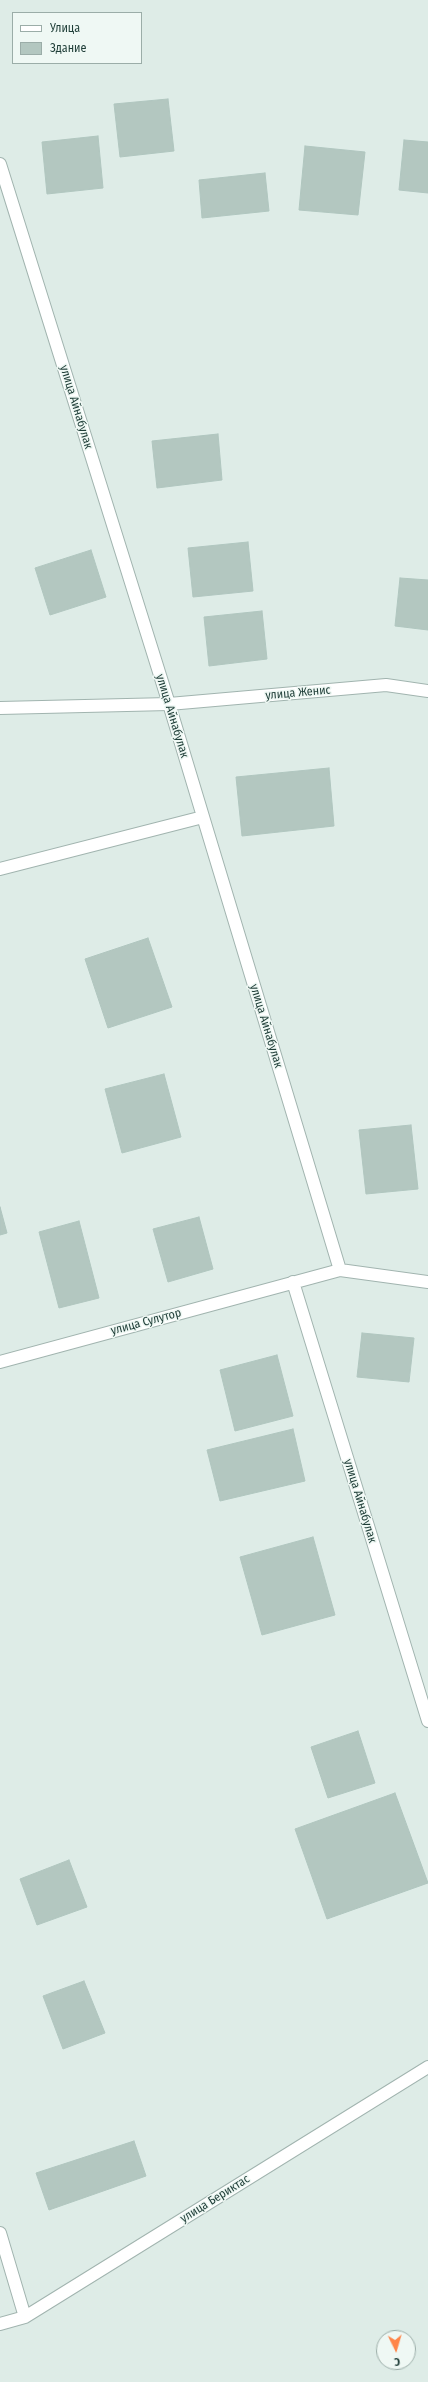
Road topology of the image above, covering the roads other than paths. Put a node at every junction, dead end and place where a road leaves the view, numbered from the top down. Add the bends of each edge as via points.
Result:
1 (0, 164) edge
2 (428, 691) edge
3 (169, 704) junction
4 (0, 708) edge
5 (203, 817) junction
6 (0, 869) edge
7 (340, 1270) junction
8 (293, 1282) junction
9 (428, 1282) edge
10 (0, 1362) edge
11 (428, 1720) edge
12 (428, 2067) edge
13 (0, 2233) edge
14 (25, 2317) junction
15 (0, 2324) edge

1 - 3 street, улица Айнабулак
2 - 3 street, улица Женис via 386,685
3 - 4 street, улица Женис
3 - 5 street, улица Айнабулак
5 - 6 street
5 - 7 street, улица Айнабулак
7 - 8 street, улица Сулутор
7 - 9 street
8 - 10 street, улица Сулутор
8 - 11 street, улица Айнабулак
12 - 14 street, улица Бериктас
13 - 14 street
14 - 15 street, улица Бериктас

